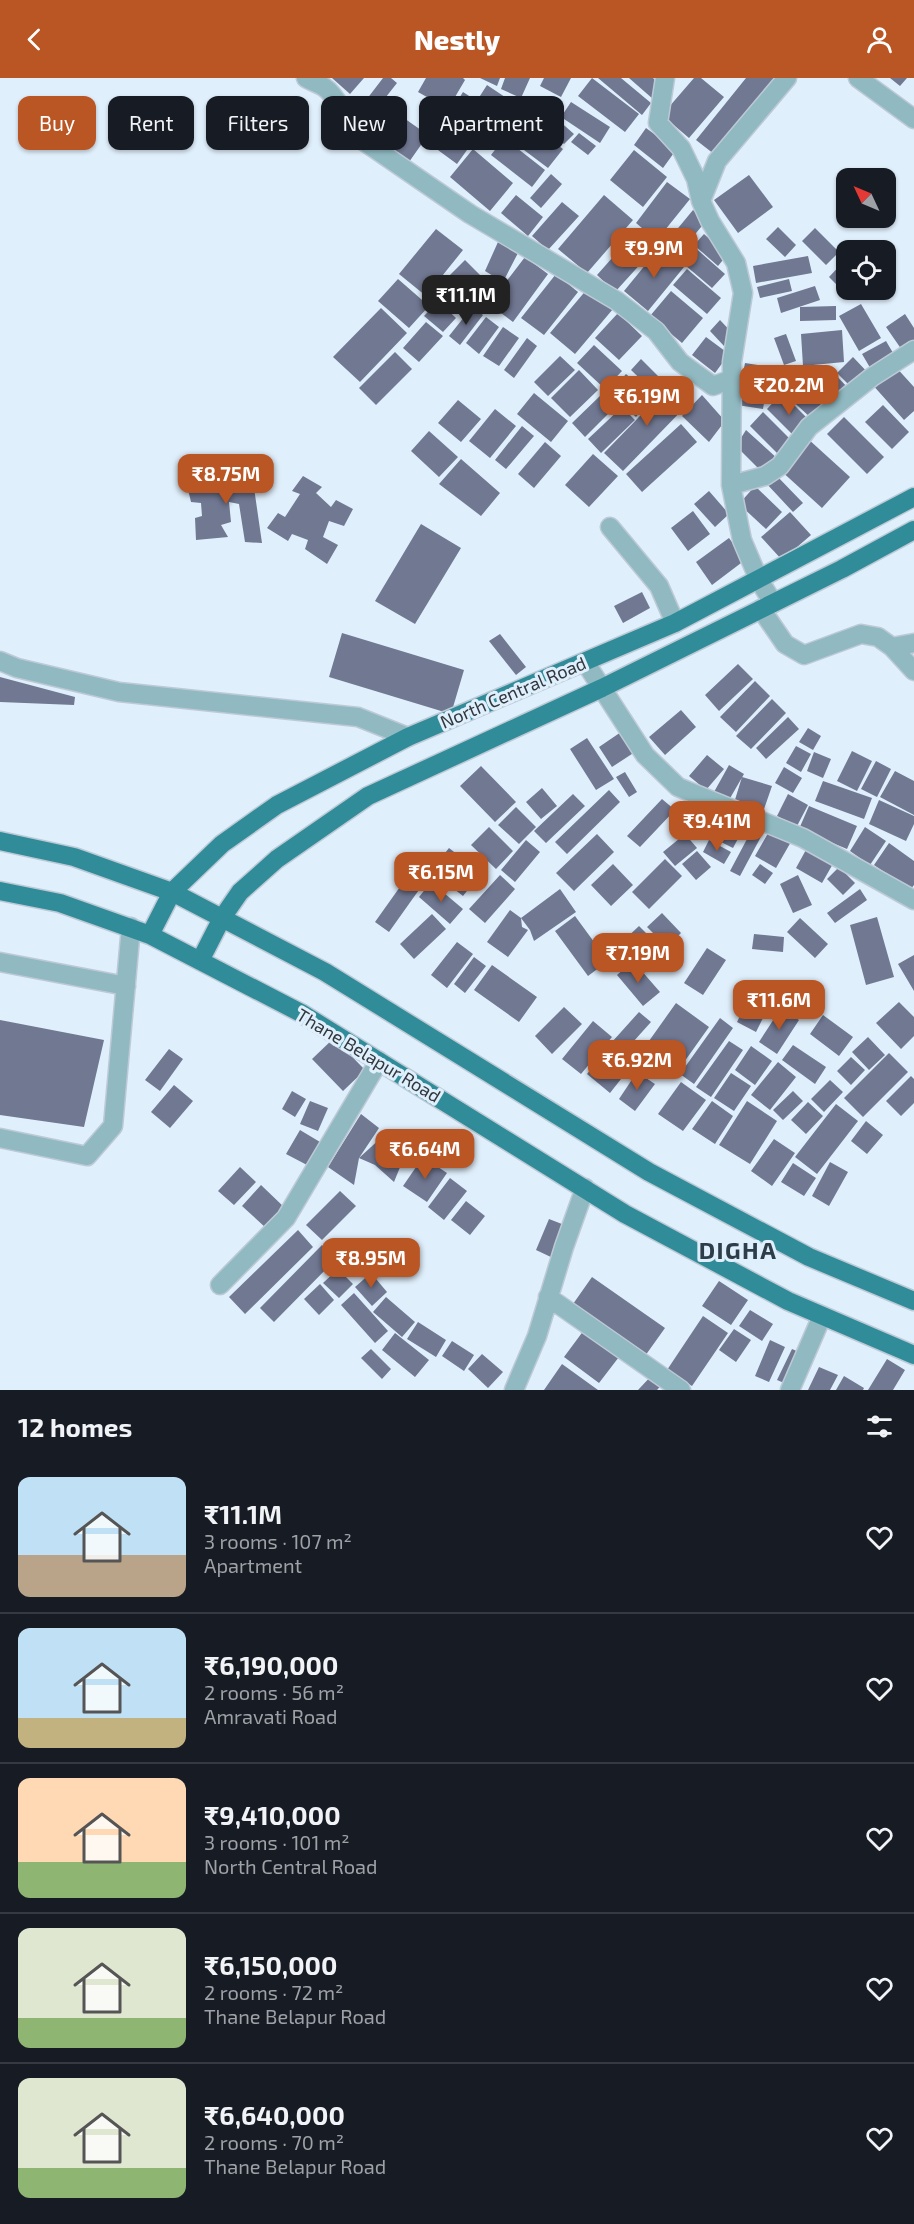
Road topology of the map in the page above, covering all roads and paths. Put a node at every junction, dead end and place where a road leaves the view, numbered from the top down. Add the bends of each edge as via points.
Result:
1 (306, 78) edge
2 (665, 78) edge
3 (787, 78) edge
4 (858, 78) edge
5 (914, 119) edge
6 (701, 201) junction
7 (914, 350) edge
8 (732, 379) junction
9 (731, 485) junction
10 (914, 498) edge
11 (610, 527) dead end
12 (914, 530) edge
13 (759, 580) junction
14 (767, 606) junction
15 (675, 623) junction
16 (914, 643) edge
17 (892, 647) junction
18 (0, 661) edge
19 (585, 662) junction
20 (914, 671) edge
21 (602, 688) junction
22 (408, 737) junction
23 (0, 842) edge
24 (0, 891) edge
25 (172, 892) junction
26 (914, 900) edge
27 (222, 918) junction
28 (131, 927) junction
29 (150, 935) junction
30 (200, 961) junction
31 (0, 962) edge
32 (126, 986) junction
33 (379, 1061) junction
34 (0, 1138) edge
35 (585, 1188) junction
36 (220, 1286) dead end
37 (548, 1298) junction
38 (914, 1301) edge
39 (822, 1316) junction
40 (914, 1355) edge
41 (514, 1390) edge
42 (681, 1390) edge
43 (790, 1390) edge

1 - 8 street via 324,87 344,111 352,133 471,214 617,301 656,331 680,362 713,386
2 - 6 street via 658,123 681,148 696,179
3 - 6 street via 717,161
4 - 5 street
6 - 8 street via 736,263 743,293
7 - 9 street via 872,376 809,427 780,466 765,476
8 - 9 street
9 - 13 street via 742,540
10 - 13 main road, North Central Road
11 - 15 street via 658,586
12 - 14 main road, North Central Road
13 - 14 street
13 - 15 main road, North Central Road
14 - 17 street via 785,644 804,655 861,634 878,637
14 - 21 main road, North Central Road
15 - 19 main road, North Central Road
16 - 17 street
17 - 20 street
18 - 22 street via 118,692 358,717
19 - 21 street
19 - 22 main road, North Central Road
21 - 26 street via 645,755 678,787 803,838
21 - 27 main road, North Central Road via 368,796 277,859 240,892
22 - 25 main road, North Central Road via 277,805 222,844
23 - 25 main road via 74,857
24 - 28 main road, Thane Belapur Road via 60,903
25 - 27 main road
25 - 29 main road, North Central Road
27 - 30 main road, North Central Road
27 - 38 main road via 325,972 649,1172 809,1257
28 - 29 main road, Thane Belapur Road
28 - 32 street
29 - 30 main road, Thane Belapur Road
30 - 33 main road, Thane Belapur Road via 301,1013
31 - 32 street
32 - 34 street via 113,1126 87,1156
33 - 35 main road, Thane Belapur Road
33 - 36 street via 286,1218
35 - 37 street
35 - 39 main road, Thane Belapur Road via 625,1214
37 - 41 street
37 - 42 street
39 - 40 main road, Thane Belapur Road
39 - 43 street

